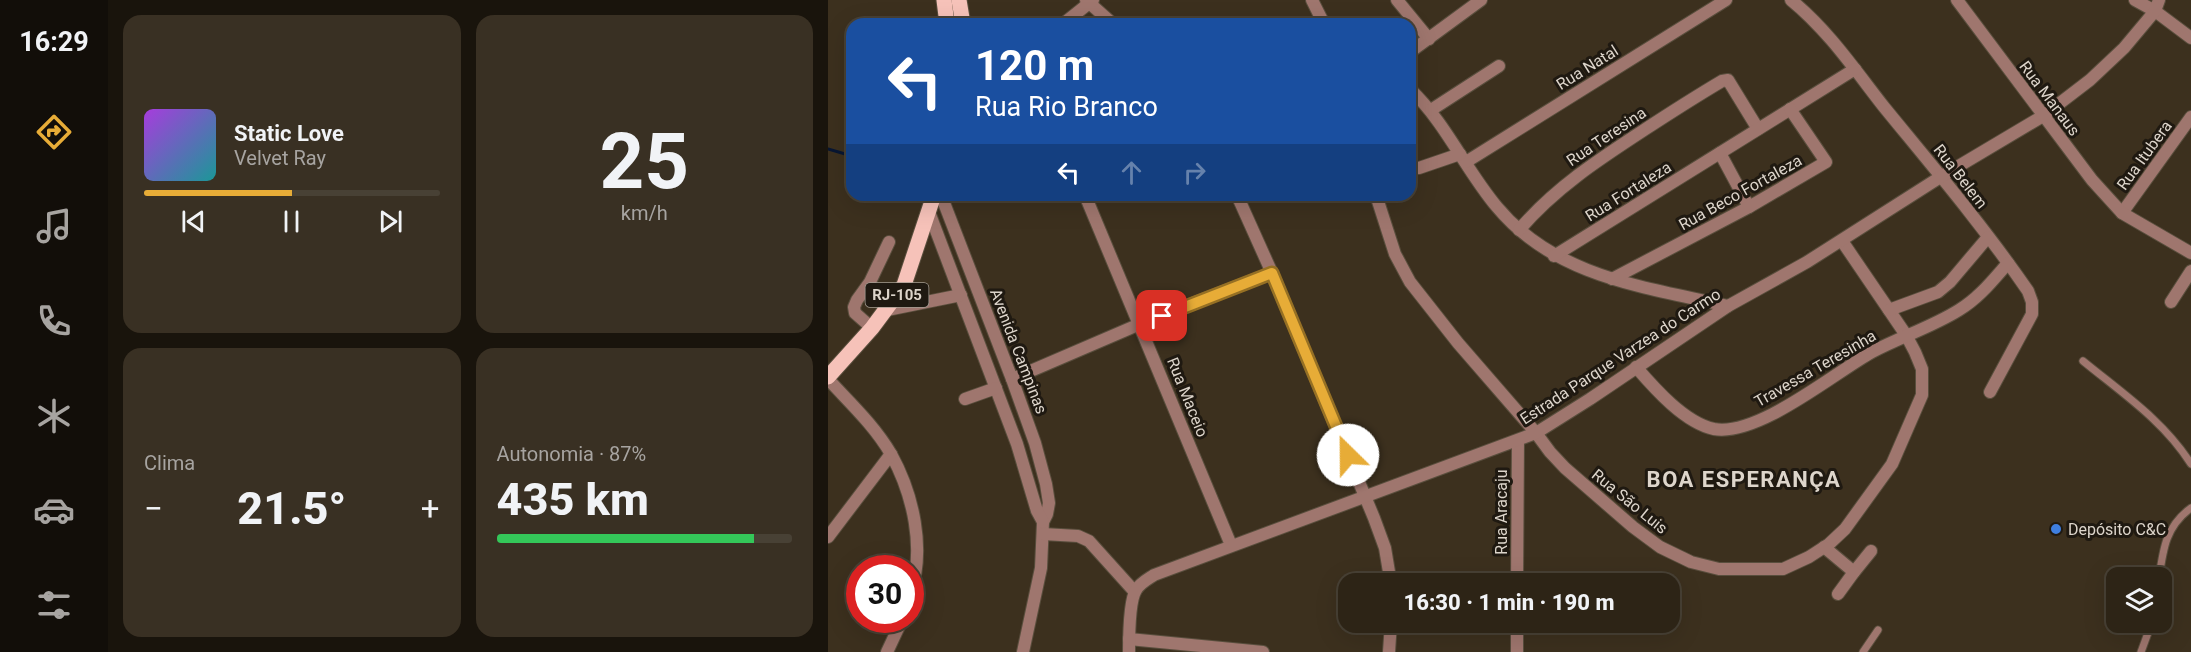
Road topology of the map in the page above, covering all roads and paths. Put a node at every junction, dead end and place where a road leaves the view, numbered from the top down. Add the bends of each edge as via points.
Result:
1 (944, 0) edge
2 (959, 0) edge
3 (1312, 0) edge
4 (1397, 0) edge
5 (1481, 0) edge
6 (1726, 0) edge
7 (1791, 0) edge
8 (1957, 0) edge
9 (2135, 0) edge
10 (1089, 1) edge
11 (2157, 5) edge
12 (946, 18) edge
13 (962, 18) edge
14 (1070, 18) edge
15 (1107, 18) edge
16 (1321, 18) edge
17 (1412, 18) edge
18 (1416, 23) edge
19 (2191, 38) edge
20 (1429, 39) junction
21 (1416, 48) edge
22 (1499, 66) dead end
23 (1855, 69) junction
24 (1416, 95) edge
25 (1790, 109) junction
26 (1431, 110) junction
27 (2043, 116) junction
28 (2191, 117) edge
29 (1758, 129) junction
30 (1720, 153) junction
31 (1463, 158) junction
32 (1419, 168) dead end
33 (1942, 176) junction
34 (932, 201) edge
35 (943, 201) edge
36 (1088, 201) edge
37 (1240, 201) edge
38 (1378, 201) edge
39 (1749, 207) junction
40 (929, 212) junction
41 (2122, 213) junction
42 (1519, 230) junction
43 (1988, 237) junction
44 (1842, 241) junction
45 (889, 242) dead end
46 (2191, 253) edge
47 (1554, 256) junction
48 (2008, 263) junction
49 (2191, 271) edge
50 (1272, 273) junction
51 (1612, 279) junction
52 (962, 296) junction
53 (2171, 302) dead end
54 (1728, 306) junction
55 (887, 310) junction
56 (1889, 310) junction
57 (1140, 324) junction
58 (872, 328) junction
59 (1906, 335) junction
60 (2083, 361) dead end
61 (1636, 367) junction
62 (828, 378) edge
63 (1012, 379) junction
64 (996, 388) junction
65 (1990, 392) dead end
66 (965, 399) dead end
67 (1536, 433) junction
68 (1518, 441) junction
69 (891, 454) junction
70 (2191, 464) edge
71 (1365, 496) junction
72 (2191, 508) edge
73 (1043, 528) junction
74 (828, 537) edge
75 (1231, 545) junction
76 (1824, 547) junction
77 (1871, 551) dead end
78 (916, 555) edge
79 (2160, 567) edge
80 (1854, 572) junction
81 (1388, 573) edge
82 (1517, 573) edge
83 (1134, 591) junction
84 (1838, 594) dead end
85 (1878, 630) dead end
86 (896, 633) edge
87 (1390, 633) edge
88 (1517, 633) edge
89 (2148, 633) edge
90 (1129, 639) junction
91 (887, 652) edge
92 (1023, 652) edge
93 (1129, 652) edge
94 (1263, 652) edge
95 (1389, 652) edge
96 (1517, 652) edge
97 (1863, 652) edge
98 (2141, 652) edge

1 - 12 main road
2 - 13 main road
3 - 16 street
4 - 17 street
5 - 20 street
6 - 31 street, Rua Natal
7 - 23 street, Rua Belem
8 - 27 street, Rua Manaus
9 - 11 street
10 - 14 street
10 - 15 street
11 - 19 street
11 - 27 street, Estrada Parque Varzea do Carmo via 2124,48
18 - 20 street
20 - 21 street
22 - 26 street
23 - 25 street, Rua Fortaleza
23 - 33 street, Rua Belem
24 - 26 street
25 - 29 street, Rua Fortaleza
25 - 39 street, Rua Beco Fortaleza via 1826,162
26 - 31 street
27 - 33 street, Estrada Parque Varzea do Carmo
27 - 41 street, Rua Manaus
28 - 41 street, Rua Itubera
29 - 30 street, Rua Fortaleza
29 - 42 street, Rua Teresina via 1728,80 1722,81 1564,185
30 - 39 street
30 - 47 street, Rua Fortaleza
31 - 32 street, Rua Natal
31 - 42 street via 1496,207
33 - 43 street, Rua Belem
33 - 44 street, Estrada Parque Varzea do Carmo
34 - 40 main road, RJ-105
35 - 63 street, Avenida Campinas
36 - 57 street, Rua Maceio
37 - 50 street
38 - 67 street, Rua São Luis via 1395,254 1410,282
39 - 51 street, Rua Beco Fortaleza
40 - 52 street, Avenida Campinas
40 - 55 main road, RJ-105 via 904,285
41 - 46 street, Rua Manaus
42 - 47 street
43 - 48 street, Rua Belem
43 - 56 street via 1938,292
44 - 54 street, Estrada Parque Varzea do Carmo
44 - 56 street, Rua São Luis
45 - 58 street via 854,307 855,313
47 - 51 street
48 - 59 street, Travessa Teresinha via 1984,292 1959,310
48 - 65 street, Rua Belem via 2028,291 2032,314
49 - 53 street
50 - 57 street
50 - 71 street
51 - 54 street
52 - 55 street
52 - 64 street, Avenida Campinas
54 - 61 street, Estrada Parque Varzea do Carmo
55 - 58 main road, RJ-105
56 - 59 street, Rua São Luis
57 - 63 street
57 - 75 street, Rua Maceio
58 - 62 main road, RJ-105
59 - 61 street, Travessa Teresinha via 1768,416 1733,429 1714,429 1693,421
59 - 76 street, Rua São Luis via 1922,369 1922,395 1892,464 1845,530
60 - 70 lane via 2149,414 2178,443
61 - 67 street, Estrada Parque Varzea do Carmo
62 - 69 street
63 - 73 street, Avenida Campinas via 1046,484 1049,502
64 - 66 street
64 - 73 street, Avenida Campinas
67 - 68 street, Estrada Parque Varzea do Carmo
67 - 76 street, Rua São Luis via 1565,468 1633,526 1660,547 1691,562 1719,569 1783,569
68 - 71 street, Estrada Parque Varzea do Carmo
68 - 82 street, Rua Aracaju
69 - 74 street
69 - 78 street via 913,511
71 - 75 street, Estrada Parque Varzea do Carmo
71 - 81 street via 1384,548
72 - 79 lane via 2169,534
73 - 83 street via 1089,540
73 - 92 street, Avenida Campinas via 1041,568
75 - 83 street, Estrada Parque Varzea do Carmo via 1154,575
76 - 80 street
77 - 80 street
80 - 84 street
83 - 90 street
85 - 97 lane
86 - 91 street
87 - 95 street
88 - 96 street
89 - 98 lane
90 - 93 street
90 - 94 street

